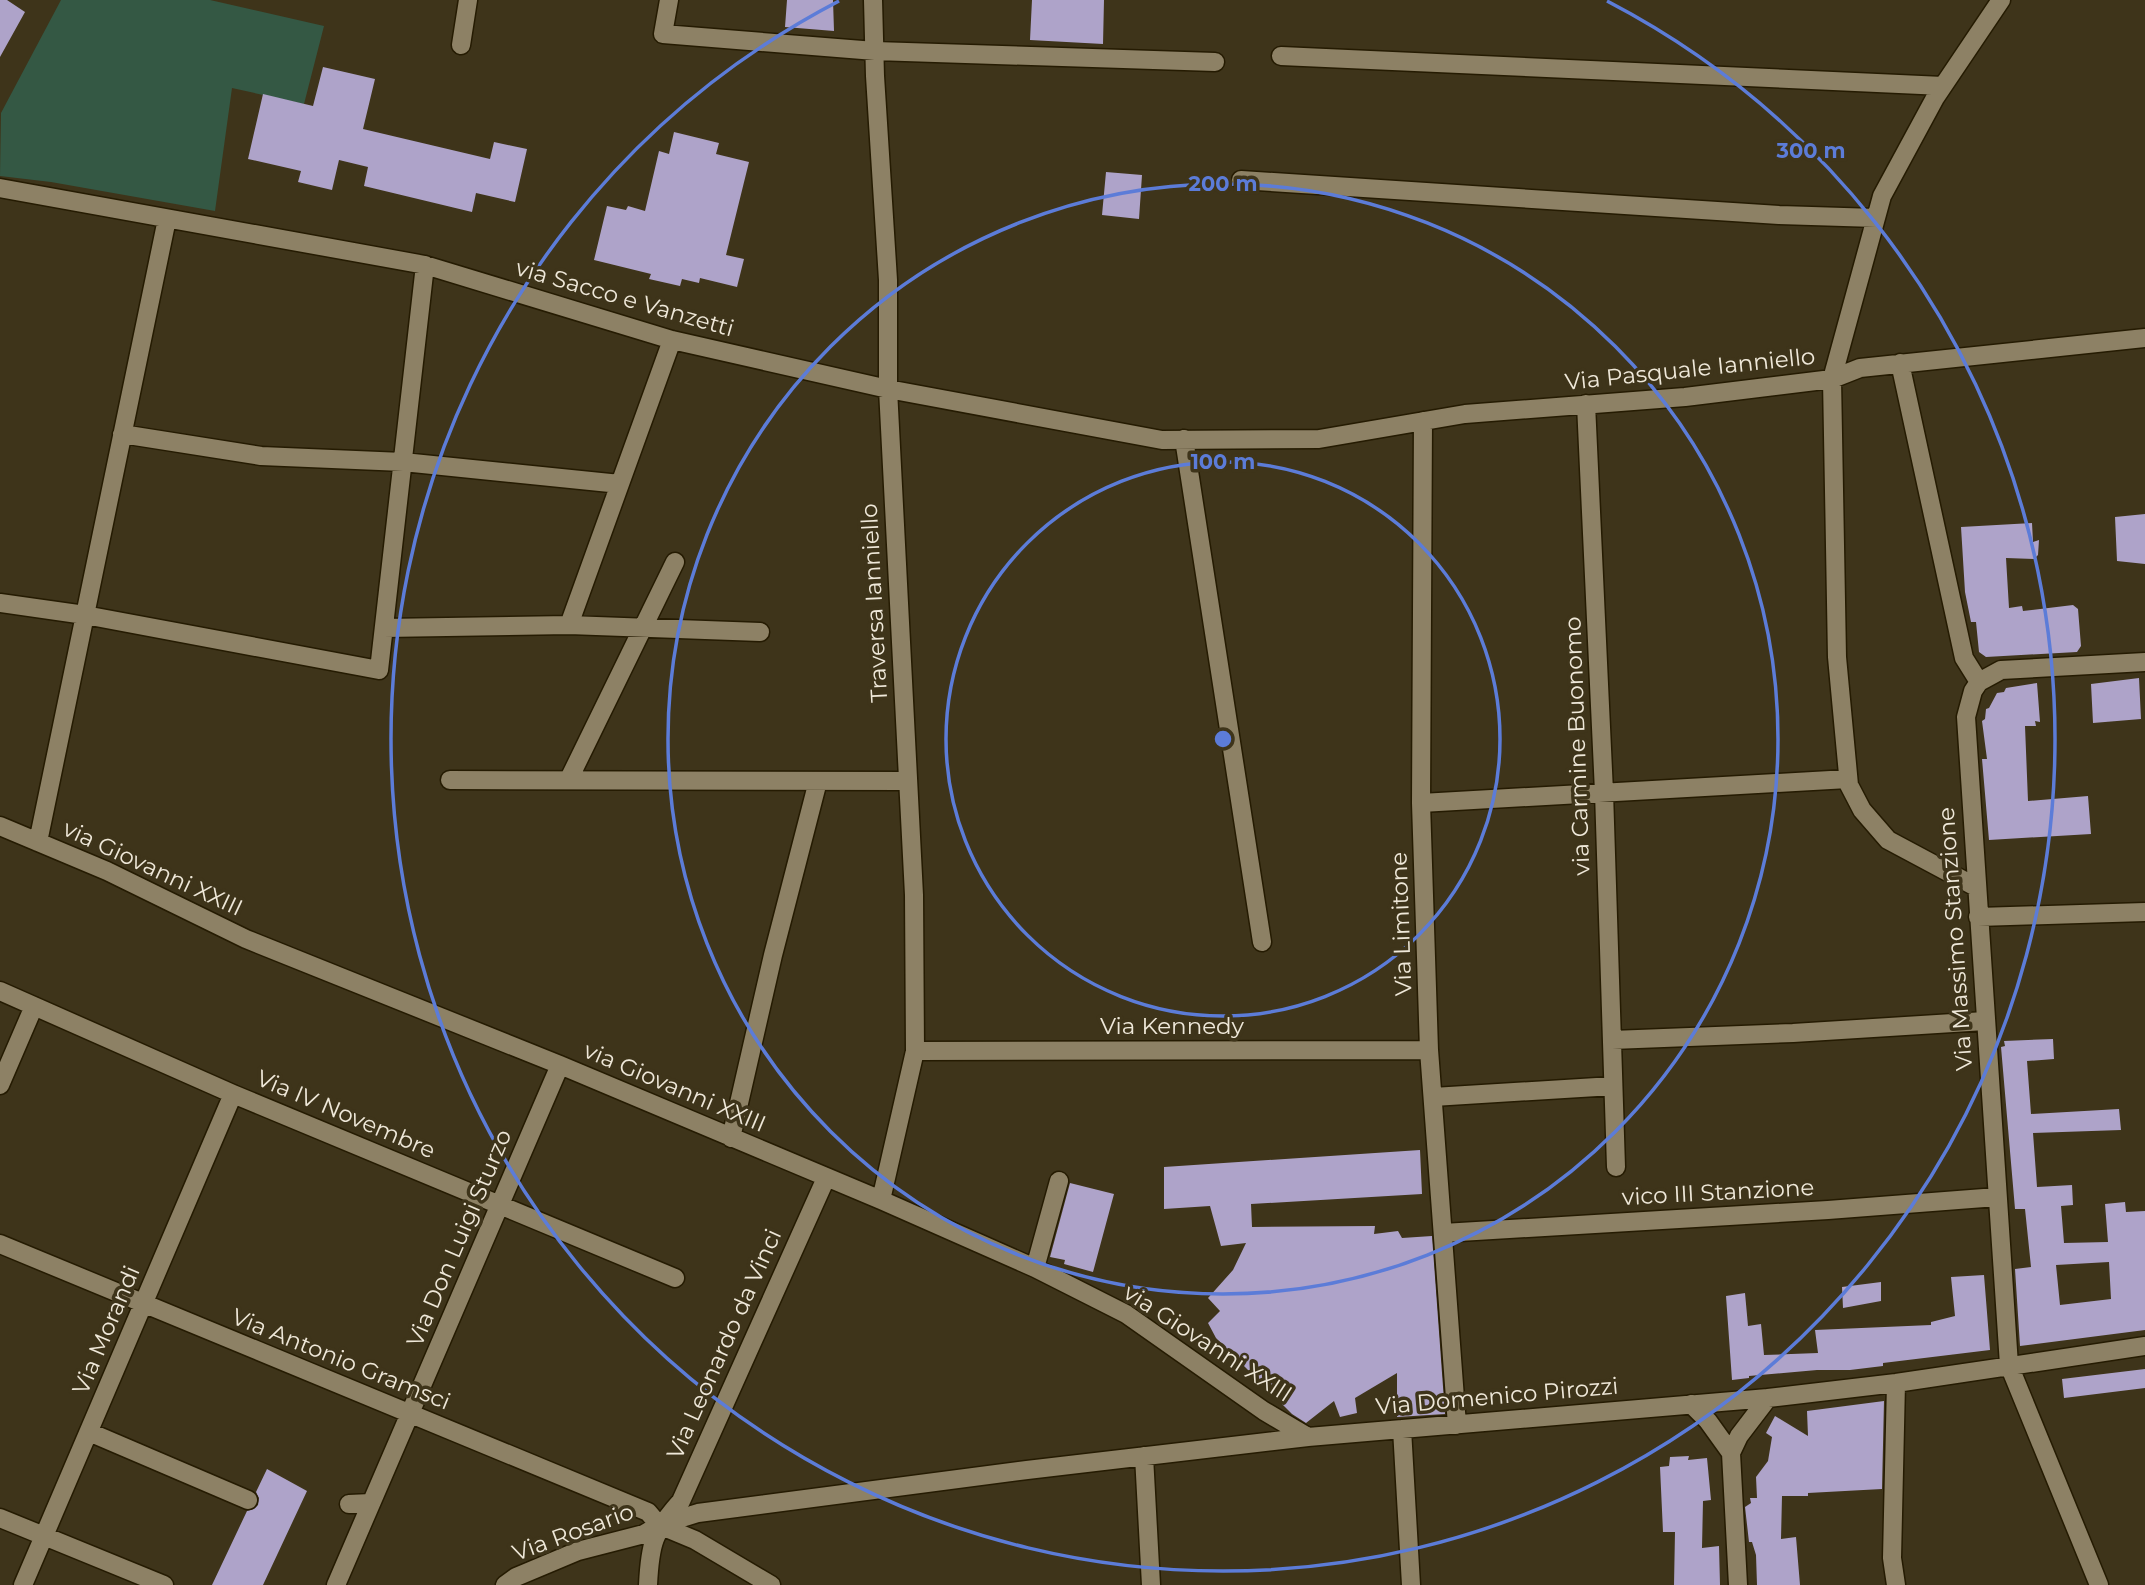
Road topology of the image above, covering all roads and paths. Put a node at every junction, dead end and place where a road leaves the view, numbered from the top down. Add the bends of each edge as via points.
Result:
1 (468, 0) edge
2 (669, 0) edge
3 (873, 0) edge
4 (2001, 0) edge
5 (461, 45) dead end
6 (874, 51) junction
7 (1281, 56) dead end
8 (1215, 62) dead end
9 (1943, 86) junction
10 (1241, 180) dead end
11 (0, 187) edge
12 (1876, 218) junction
13 (167, 219) junction
14 (425, 265) junction
15 (2145, 338) edge
16 (672, 340) junction
17 (1900, 363) junction
18 (1832, 379) junction
19 (888, 389) junction
20 (1586, 404) junction
21 (1423, 421) junction
22 (122, 434) junction
23 (1184, 439) junction
24 (1238, 439) joint
25 (403, 462) junction
26 (620, 484) junction
27 (675, 562) dead end
28 (0, 603) edge
29 (85, 615) junction
30 (569, 625) junction
31 (384, 628) junction
32 (642, 628) junction
33 (760, 632) dead end
34 (2145, 662) edge
35 (1979, 682) junction
36 (569, 779) junction
37 (1848, 779) junction
38 (450, 780) dead end
39 (818, 780) junction
40 (908, 781) junction
41 (1604, 792) junction
42 (1421, 803) junction
43 (0, 826) edge
44 (38, 842) junction
45 (1976, 887) junction
46 (2145, 912) edge
47 (1978, 918) junction
48 (1262, 942) dead end
49 (0, 991) edge
50 (34, 1006) junction
51 (1985, 1021) junction
52 (1612, 1040) junction
53 (1429, 1050) junction
54 (915, 1051) junction
55 (560, 1065) junction
56 (0, 1085) edge
57 (1614, 1086) junction
58 (233, 1094) junction
59 (1433, 1097) junction
60 (732, 1138) junction
61 (1616, 1167) dead end
62 (826, 1178) junction
63 (1059, 1181) dead end
64 (1997, 1196) junction
65 (881, 1200) junction
66 (500, 1205) junction
67 (1443, 1233) junction
68 (0, 1244) edge
69 (1035, 1268) junction
70 (676, 1278) dead end
71 (144, 1304) junction
72 (2145, 1346) edge
73 (2009, 1365) junction
74 (1896, 1383) junction
75 (1768, 1398) junction
76 (1730, 1402) junction
77 (1691, 1404) junction
78 (410, 1413) junction
79 (1457, 1425) junction
80 (1402, 1429) junction
81 (89, 1432) junction
82 (1739, 1436) junction
83 (1308, 1437) junction
84 (1731, 1453) junction
85 (1144, 1456) junction
86 (248, 1500) dead end
87 (371, 1503) junction
88 (349, 1504) dead end
89 (0, 1518) edge
90 (659, 1525) junction
91 (44, 1537) junction
92 (23, 1585) edge
93 (164, 1585) edge
94 (336, 1585) edge
95 (505, 1585) edge
96 (649, 1585) edge
97 (771, 1585) edge
98 (1151, 1585) edge
99 (1411, 1585) edge
100 (1738, 1585) edge
101 (1896, 1585) edge
102 (2099, 1585) edge

1 - 5 street
2 - 6 street via 663,34
3 - 6 street, Traversa Ianniello
4 - 9 street
6 - 8 street
6 - 19 street, Traversa Ianniello via 888,280
7 - 9 street
9 - 12 street via 1882,196
10 - 12 street
11 - 13 street, via Sacco e Vanzetti
12 - 18 street
13 - 14 street, via Sacco e Vanzetti
13 - 22 street
14 - 16 street, via Sacco e Vanzetti
14 - 25 street
15 - 17 street, Via Pasquale Ianniello
16 - 19 street, via Sacco e Vanzetti
16 - 26 street
17 - 18 street, Via Pasquale Ianniello via 1860,368
17 - 35 street via 1964,658
18 - 20 street, Via Pasquale Ianniello
18 - 37 street via 1837,657
19 - 23 street, via Sacco e Vanzetti via 1162,440
19 - 40 street, Traversa Ianniello
20 - 21 street, Via Pasquale Ianniello
20 - 41 street, via Carmine Buonomo
21 - 24 street, Via Pasquale Ianniello via 1319,439
21 - 42 street, Via Limitone
22 - 25 street via 261,456
22 - 29 street
23 - 24 street, via Sacco e Vanzetti
23 - 48 street
25 - 26 street
25 - 31 street
26 - 30 street
27 - 32 street
28 - 29 street
29 - 31 street via 379,670
29 - 44 street
30 - 31 street
30 - 32 street
32 - 33 street
32 - 36 street
34 - 35 street via 2001,670
35 - 45 street, Via Massimo Stanzione via 1968,704 1966,724
36 - 38 street
36 - 39 street
37 - 41 street
37 - 45 street via 1862,810 1888,841
39 - 40 street
39 - 60 street
40 - 54 street, Traversa Ianniello
41 - 42 street
41 - 52 street, via Carmine Buonomo
42 - 53 street, Via Limitone
43 - 44 street, via Giovanni XXIII
44 - 55 street, via Giovanni XXIII via 246,939
45 - 47 street, Via Massimo Stanzione
46 - 47 street
47 - 51 street, Via Massimo Stanzione
49 - 50 street, Via IV Novembre
50 - 56 street
50 - 58 street, Via IV Novembre
51 - 52 street
51 - 64 street, Via Massimo Stanzione
52 - 57 street, via Carmine Buonomo
53 - 54 street, Via Kennedy
53 - 59 street, Via Limitone
54 - 65 street, Traversa Ianniello
55 - 60 street, via Giovanni XXIII
55 - 66 street, Via Don Luigi Sturzo
57 - 59 street
57 - 61 street, via Carmine Buonomo
58 - 66 street, Via IV Novembre
58 - 71 street, Via Morandi
59 - 67 street, Via Limitone
60 - 62 street, via Giovanni XXIII
62 - 65 street, via Giovanni XXIII
62 - 90 street, Via Leonardo da Vinci via 681,1501
63 - 69 street
64 - 67 street, vico III Stanzione
64 - 73 street, Via Massimo Stanzione
65 - 69 street, via Giovanni XXIII
66 - 70 street, Via IV Novembre
66 - 78 street, Via Don Luigi Sturzo
67 - 79 street, Via Limitone
68 - 71 street, Via Antonio Gramsci
69 - 83 street, via Giovanni XXIII via 1126,1314
71 - 78 street, Via Antonio Gramsci
71 - 81 street, Via Morandi
72 - 73 street
73 - 74 street
73 - 102 street, Via Massimo Stanzione
74 - 75 street
74 - 101 street via 1892,1558
75 - 76 street
75 - 82 street
76 - 77 street
76 - 82 street via 1739,1412
77 - 79 street, Via Domenico Pirozzi
77 - 84 street
78 - 87 street, Via Don Luigi Sturzo
78 - 90 street, Via Antonio Gramsci via 648,1512
79 - 80 street, Via Domenico Pirozzi
80 - 83 street, Via Domenico Pirozzi
80 - 99 street
81 - 86 street
81 - 91 street, Via Morandi
82 - 84 street
83 - 85 street, Via Domenico Pirozzi
84 - 100 street
85 - 90 street, Via Rosario via 698,1513
85 - 98 street
87 - 88 street
87 - 94 street, Via Don Luigi Sturzo
89 - 91 street
90 - 95 street, Via Rosario via 644,1534 578,1551
90 - 96 street via 650,1552
90 - 97 street, Via Antonio Gramsci via 695,1540
91 - 92 street, Via Morandi
91 - 93 street

